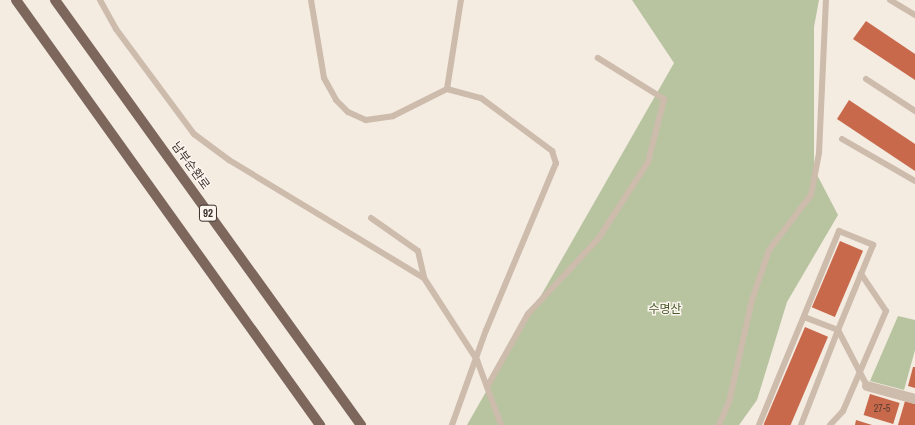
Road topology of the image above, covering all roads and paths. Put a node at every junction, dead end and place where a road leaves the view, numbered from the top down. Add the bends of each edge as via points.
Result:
1 (16, 0) edge
2 (54, 0) edge
3 (100, 0) edge
4 (311, 0) edge
5 (461, 0) edge
6 (826, 0) edge
7 (890, 0) edge
8 (915, 15) edge
9 (598, 58) dead end
10 (866, 80) dead end
11 (447, 89) junction
12 (915, 111) edge
13 (842, 139) dead end
14 (915, 181) edge
15 (371, 218) dead end
16 (861, 274) junction
17 (424, 278) junction
18 (804, 317) junction
19 (838, 330) junction
20 (477, 360) junction
21 (860, 372) junction
22 (867, 386) joint
23 (488, 388) junction
24 (915, 399) edge
25 (320, 425) edge
26 (361, 425) edge
27 (452, 425) edge
28 (501, 425) edge
29 (719, 425) edge
30 (759, 425) edge
31 (801, 425) edge
32 (830, 425) edge

1 - 25 main road
2 - 26 main road, 남부순환로 / 92
3 - 17 lane via 116,29 194,134 228,160
4 - 11 lane via 324,78 336,100 348,112 366,120 393,116
5 - 11 lane
6 - 29 lane via 819,153 811,195 769,250 752,300 729,402
7 - 8 lane
9 - 23 lane via 664,99 648,162 598,239 528,314
10 - 12 lane
11 - 20 lane via 481,98 552,151 556,163 486,330
13 - 14 lane
15 - 17 lane via 418,251
16 - 18 lane via 873,245 839,231
16 - 19 lane
16 - 21 lane via 886,311
17 - 20 lane
18 - 19 lane
18 - 30 lane
19 - 21 lane
19 - 31 lane
20 - 23 lane
20 - 27 lane
21 - 22 lane
21 - 32 lane via 843,411
22 - 24 street
23 - 28 lane

